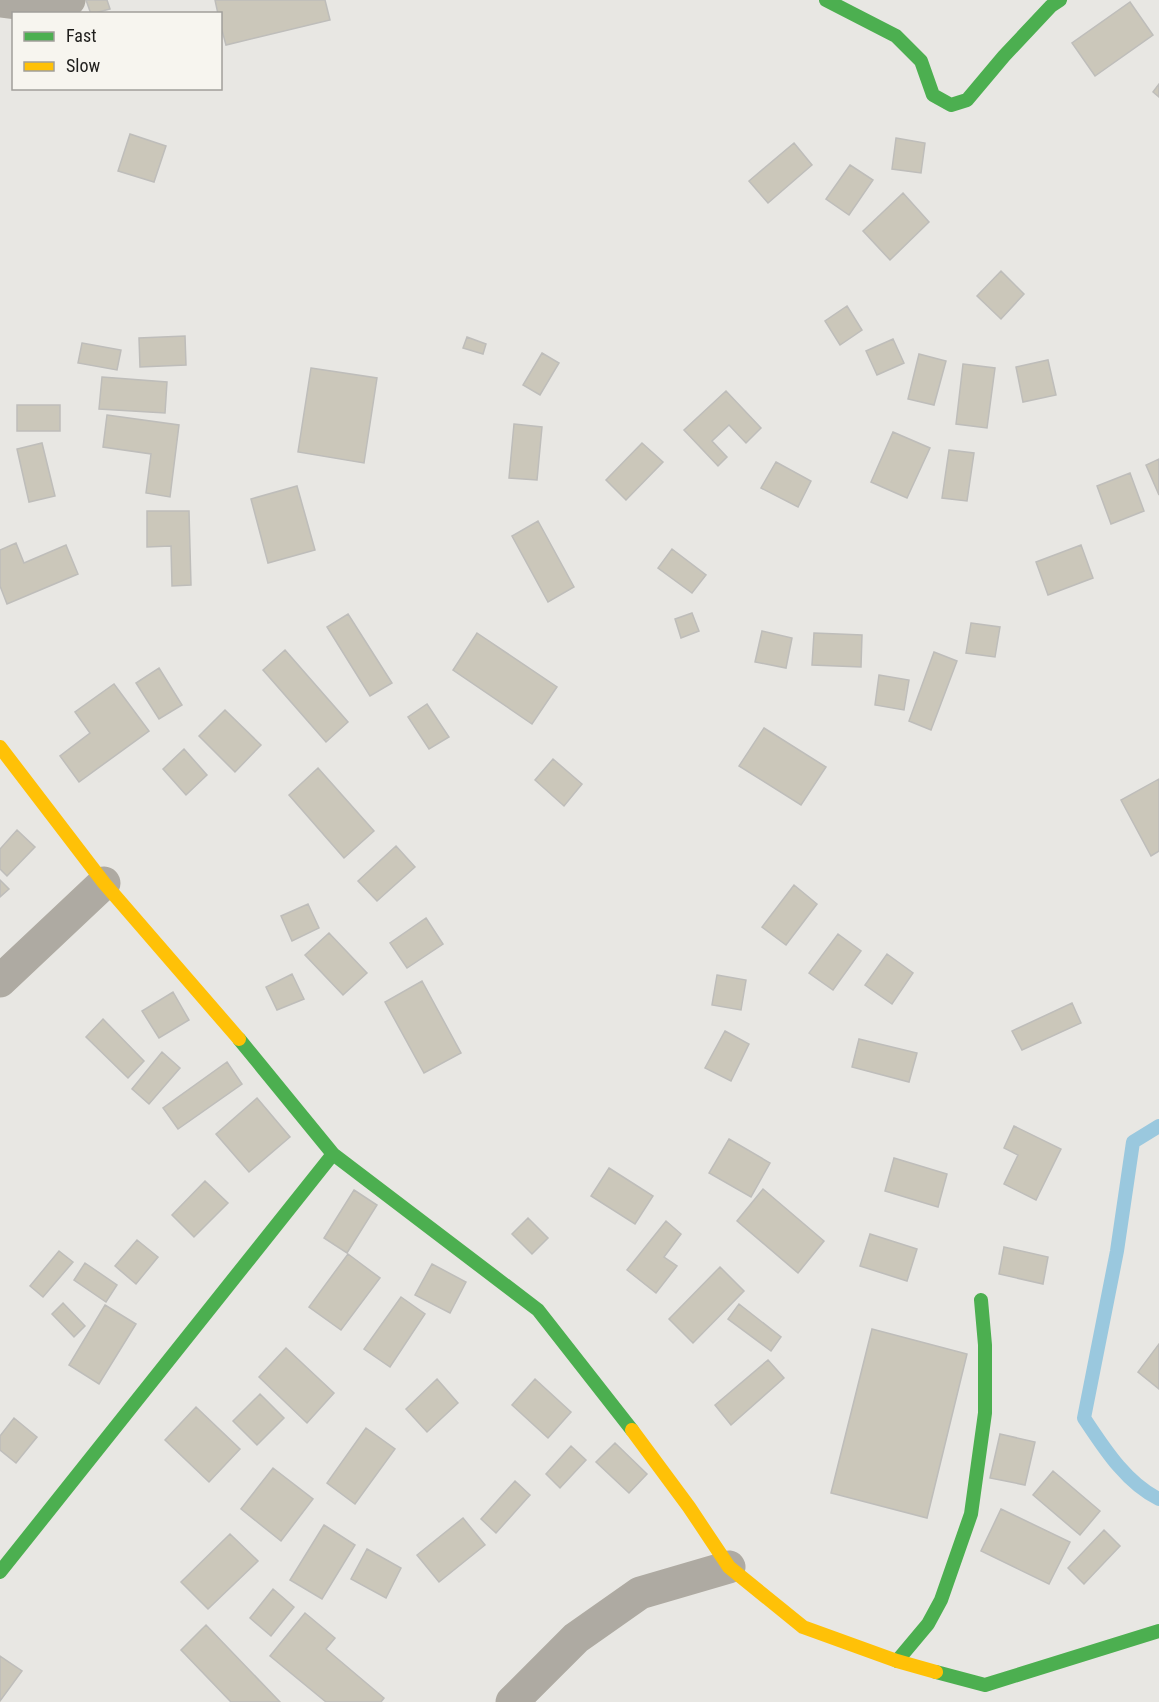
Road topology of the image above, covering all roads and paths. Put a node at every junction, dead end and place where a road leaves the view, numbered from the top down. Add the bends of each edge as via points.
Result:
1 (69, 0) edge
2 (826, 0) edge
3 (1059, 0) edge
4 (0, 1) edge
5 (0, 747) edge
6 (104, 883) junction
7 (0, 981) edge
8 (333, 1154) junction
9 (981, 1300) dead end
10 (729, 1567) junction
11 (0, 1572) edge
12 (1159, 1631) edge
13 (897, 1661) junction
14 (512, 1702) edge

1 - 4 street via 58,8
2 - 3 street via 896,36 921,61 933,95 951,105 967,100
5 - 6 street
6 - 7 street
6 - 8 street via 218,1013
8 - 10 street via 538,1310 628,1425
8 - 11 street
9 - 13 street via 985,1413 971,1514 941,1600 928,1624
10 - 13 street via 803,1627
10 - 14 street via 640,1593 576,1638
12 - 13 street via 985,1685

